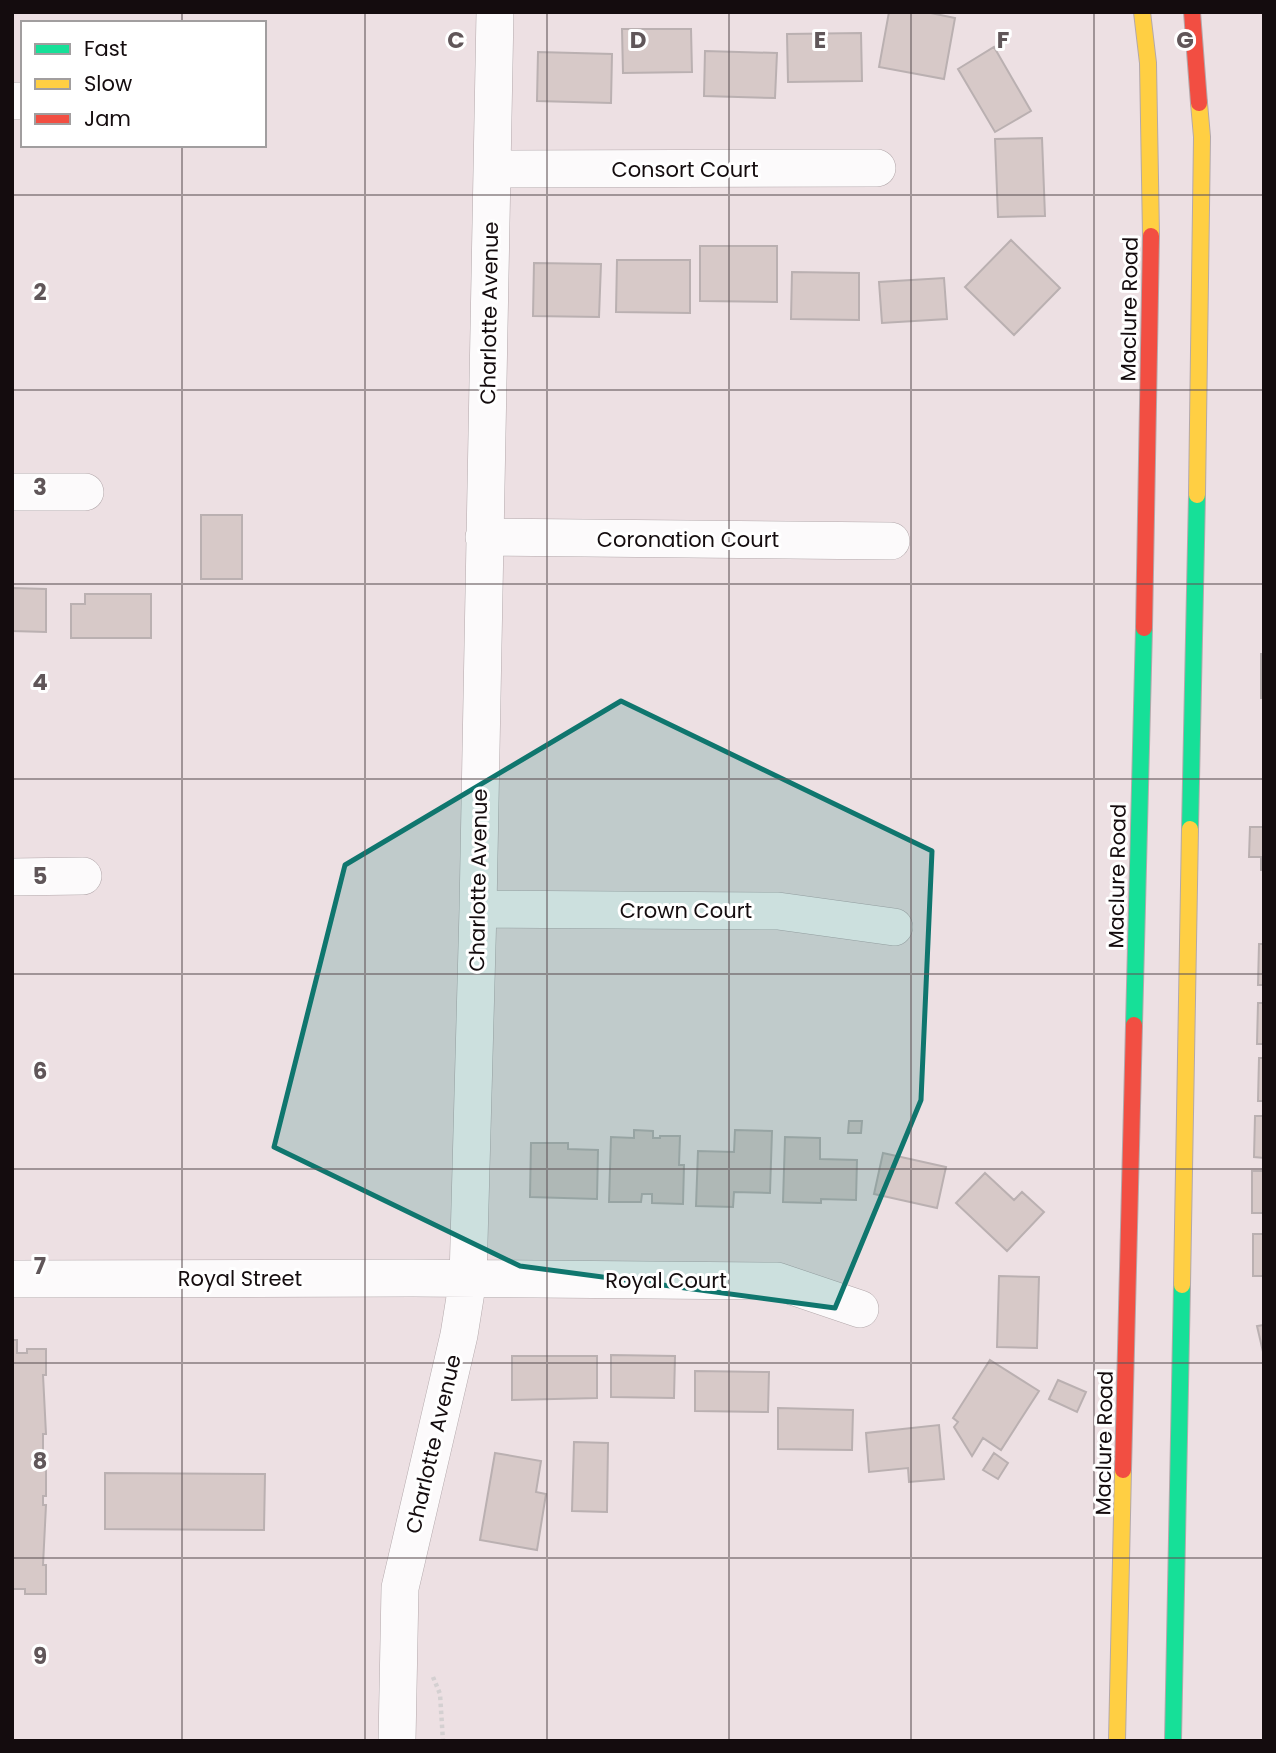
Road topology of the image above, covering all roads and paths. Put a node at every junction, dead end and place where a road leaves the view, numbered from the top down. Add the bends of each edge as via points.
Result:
1 (495, 12) edge
2 (1142, 12) edge
3 (1192, 12) edge
4 (877, 168) dead end
5 (492, 169) junction
6 (12, 492) edge
7 (85, 492) dead end
8 (484, 537) junction
9 (891, 541) dead end
10 (83, 876) dead end
11 (12, 877) edge
12 (478, 909) junction
13 (894, 927) dead end
14 (12, 1279) edge
15 (468, 1279) junction
16 (860, 1309) dead end
17 (440, 1694) dead end
18 (397, 1741) edge
19 (443, 1741) edge
20 (1117, 1741) edge
21 (1173, 1741) edge

1 - 5 street, Charlotte Avenue
2 - 20 main road, Maclure Road via 1148,63 1152,289
3 - 21 main road via 1202,137 1201,273
4 - 5 street, Consort Court
5 - 8 street, Charlotte Avenue
6 - 7 street
8 - 9 street, Coronation Court
8 - 12 street, Charlotte Avenue
10 - 11 street
12 - 13 street, Crown Court via 778,911
12 - 15 street, Charlotte Avenue
14 - 15 street, Royal Street
15 - 16 street, Royal Court via 777,1280
15 - 18 street, Charlotte Avenue via 400,1588
17 - 19 path

